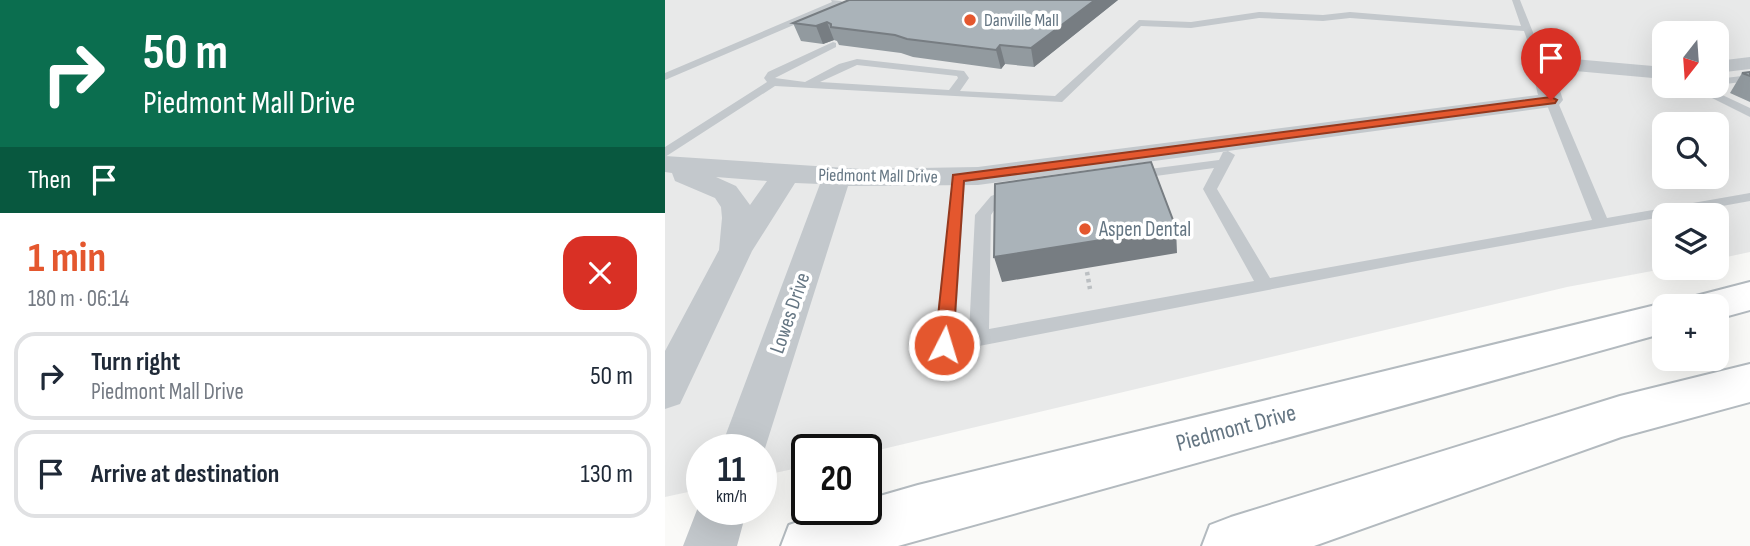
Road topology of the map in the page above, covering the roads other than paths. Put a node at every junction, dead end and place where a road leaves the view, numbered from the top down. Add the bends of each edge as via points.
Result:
1 (835, 0) edge
2 (1516, 0) edge
3 (1527, 29) junction
4 (833, 45) edge
5 (1540, 62) junction
6 (1750, 63) edge
7 (1729, 66) edge
8 (1652, 72) edge
9 (665, 77) edge
10 (1750, 78) edge
11 (1729, 81) edge
12 (773, 83) junction
13 (807, 85) junction
14 (953, 93) junction
15 (1720, 98) edge
16 (1551, 100) junction
17 (1750, 113) edge
18 (665, 153) edge
19 (1229, 153) junction
20 (665, 166) edge
21 (787, 173) junction
22 (837, 176) junction
23 (958, 177) junction
24 (1117, 177) edge
25 (1028, 190) edge
26 (1750, 197) edge
27 (1601, 223) junction
28 (735, 251) junction
29 (1265, 284) junction
30 (1750, 296) edge
31 (1729, 301) edge
32 (1652, 321) edge
33 (979, 339) junction
34 (1750, 383) edge
35 (665, 392) edge
36 (748, 434) edge
37 (717, 525) edge
38 (710, 546) edge
39 (810, 546) edge
40 (1231, 546) edge

1 - 9 lane via 835,4
2 - 3 lane
3 - 5 lane
3 - 14 lane via 1350,15 1263,14 1191,25 1139,23 1058,100
4 - 12 lane via 772,74
5 - 8 street
5 - 16 street
6 - 7 street
10 - 11 lane
12 - 13 lane
12 - 18 lane
13 - 14 lane
13 - 14 lane via 843,66 862,62 960,73 964,78
15 - 17 lane
16 - 19 street, Piedmont Mall Drive
16 - 27 lane
19 - 23 street, Piedmont Mall Drive
19 - 24 lane
19 - 29 lane via 1210,189
20 - 21 street, Piedmont Mall Drive
20 - 28 street via 714,185 735,199 740,216
21 - 22 street, Piedmont Mall Drive
21 - 28 street
22 - 23 street, Piedmont Mall Drive
22 - 36 street, Lowes Drive
23 - 33 lane via 944,345
25 - 33 lane via 1002,196 984,212
26 - 27 lane
27 - 29 lane
28 - 35 street
29 - 33 lane
30 - 31 main road
32 - 39 main road, Piedmont Drive via 932,509
34 - 40 main road via 1620,417
37 - 38 street

